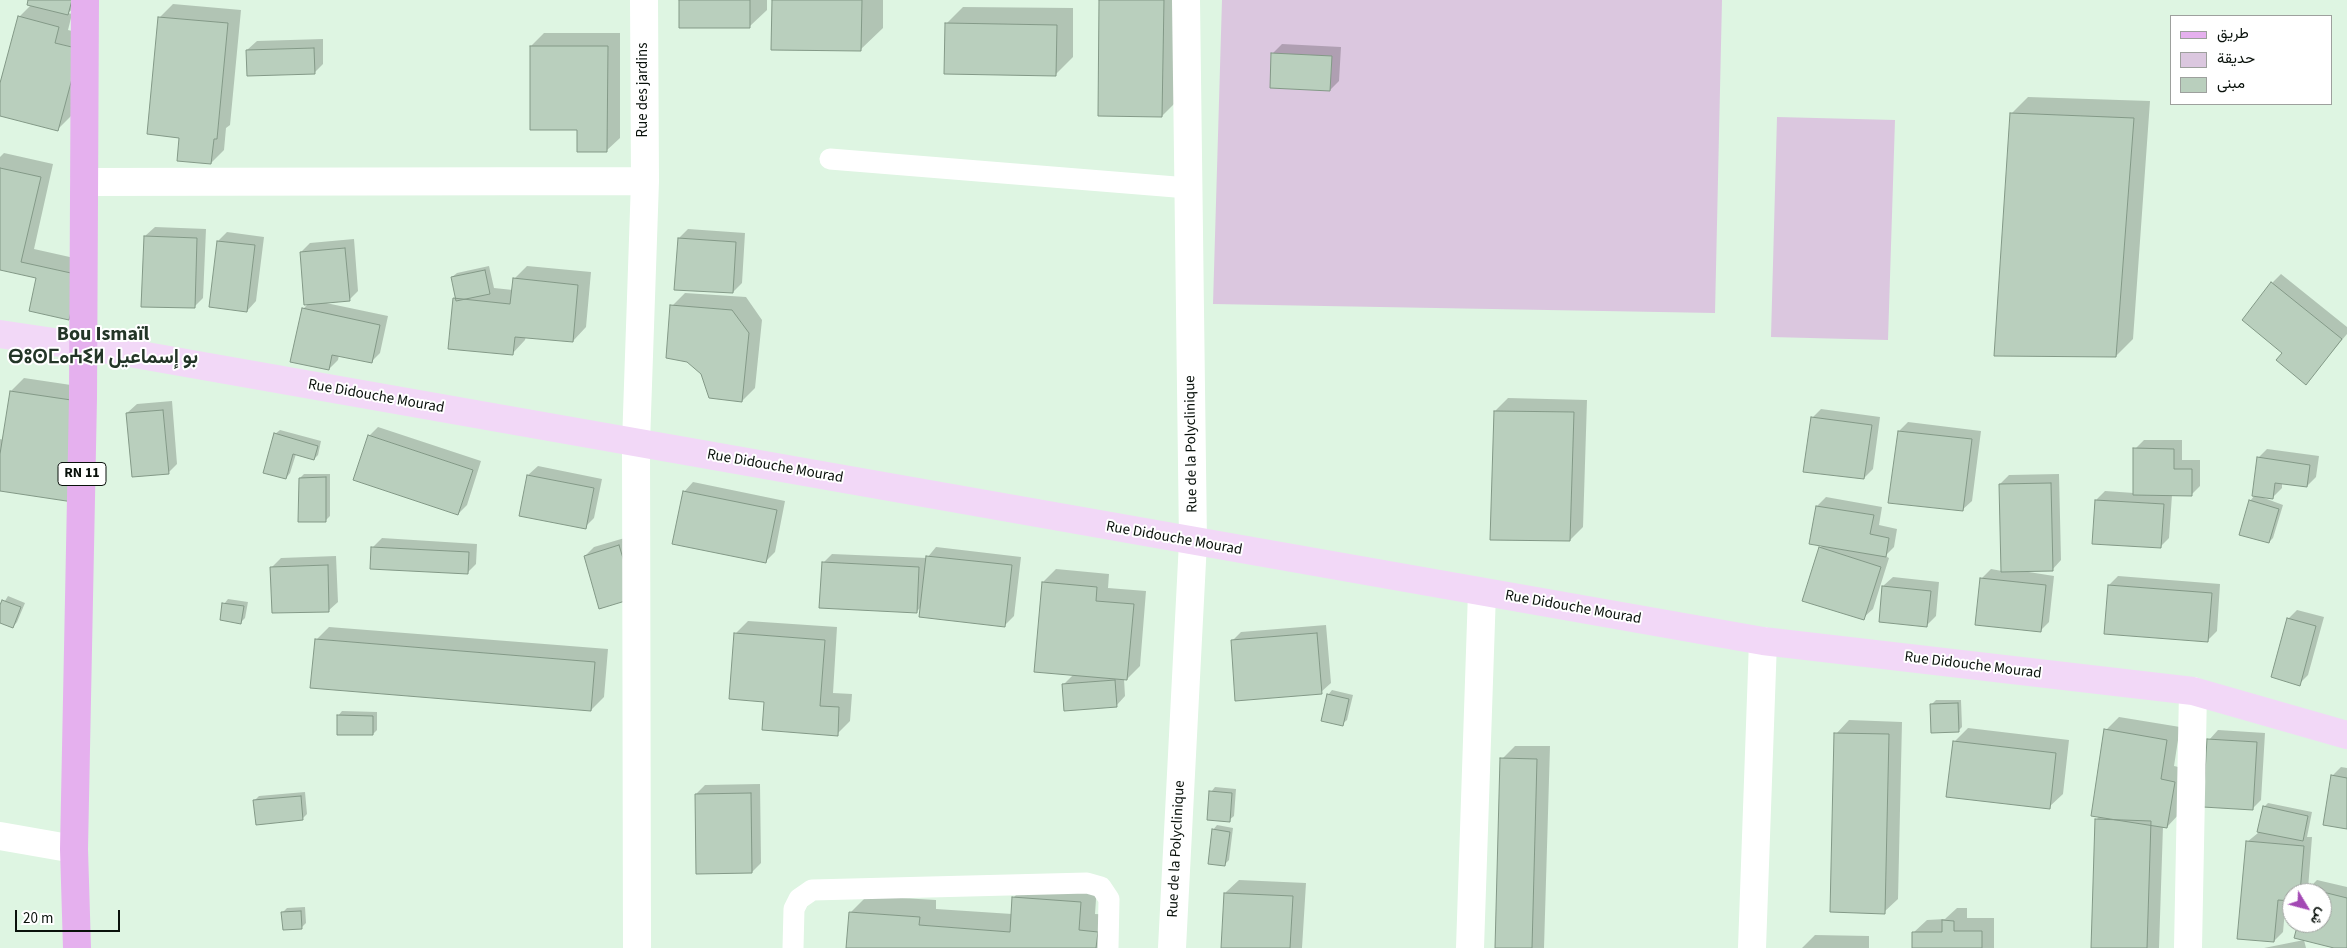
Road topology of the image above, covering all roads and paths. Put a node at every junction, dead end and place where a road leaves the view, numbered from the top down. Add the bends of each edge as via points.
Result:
1 (84, 0) edge
2 (644, 0) edge
3 (1186, 0) edge
4 (830, 159) dead end
5 (644, 181) junction
6 (84, 182) junction
7 (1188, 188) junction
8 (0, 334) edge
9 (83, 346) junction
10 (636, 443) junction
11 (1193, 542) junction
12 (1482, 592) junction
13 (1763, 641) junction
14 (2193, 691) junction
15 (2347, 736) edge
16 (0, 836) edge
17 (74, 849) junction
18 (77, 948) edge
19 (637, 948) edge
20 (793, 948) edge
21 (1108, 948) edge
22 (1172, 948) edge
23 (1470, 948) edge
24 (1752, 948) edge
25 (2188, 948) edge

1 - 6 main road, RN 11
2 - 5 street, Rue des jardins
3 - 7 street, Rue de la Polyclinique
4 - 7 lane
5 - 6 street
5 - 10 street, Rue des jardins
6 - 9 main road, RN 11
7 - 11 street, Rue de la Polyclinique
8 - 9 main road, Rue Didouche Mourad
9 - 10 main road, Rue Didouche Mourad
9 - 17 main road, RN 11
10 - 11 main road, Rue Didouche Mourad
10 - 19 street, Rue des jardins
11 - 12 main road, Rue Didouche Mourad
11 - 22 street, Rue de la Polyclinique
12 - 13 main road, Rue Didouche Mourad
12 - 23 street
13 - 14 main road, Rue Didouche Mourad
13 - 24 street
14 - 15 main road, Rue Didouche Mourad
14 - 25 street
16 - 17 street
17 - 18 main road, RN 11
20 - 21 lane via 794,909 799,899 812,890 1087,883 1101,887 1109,899

